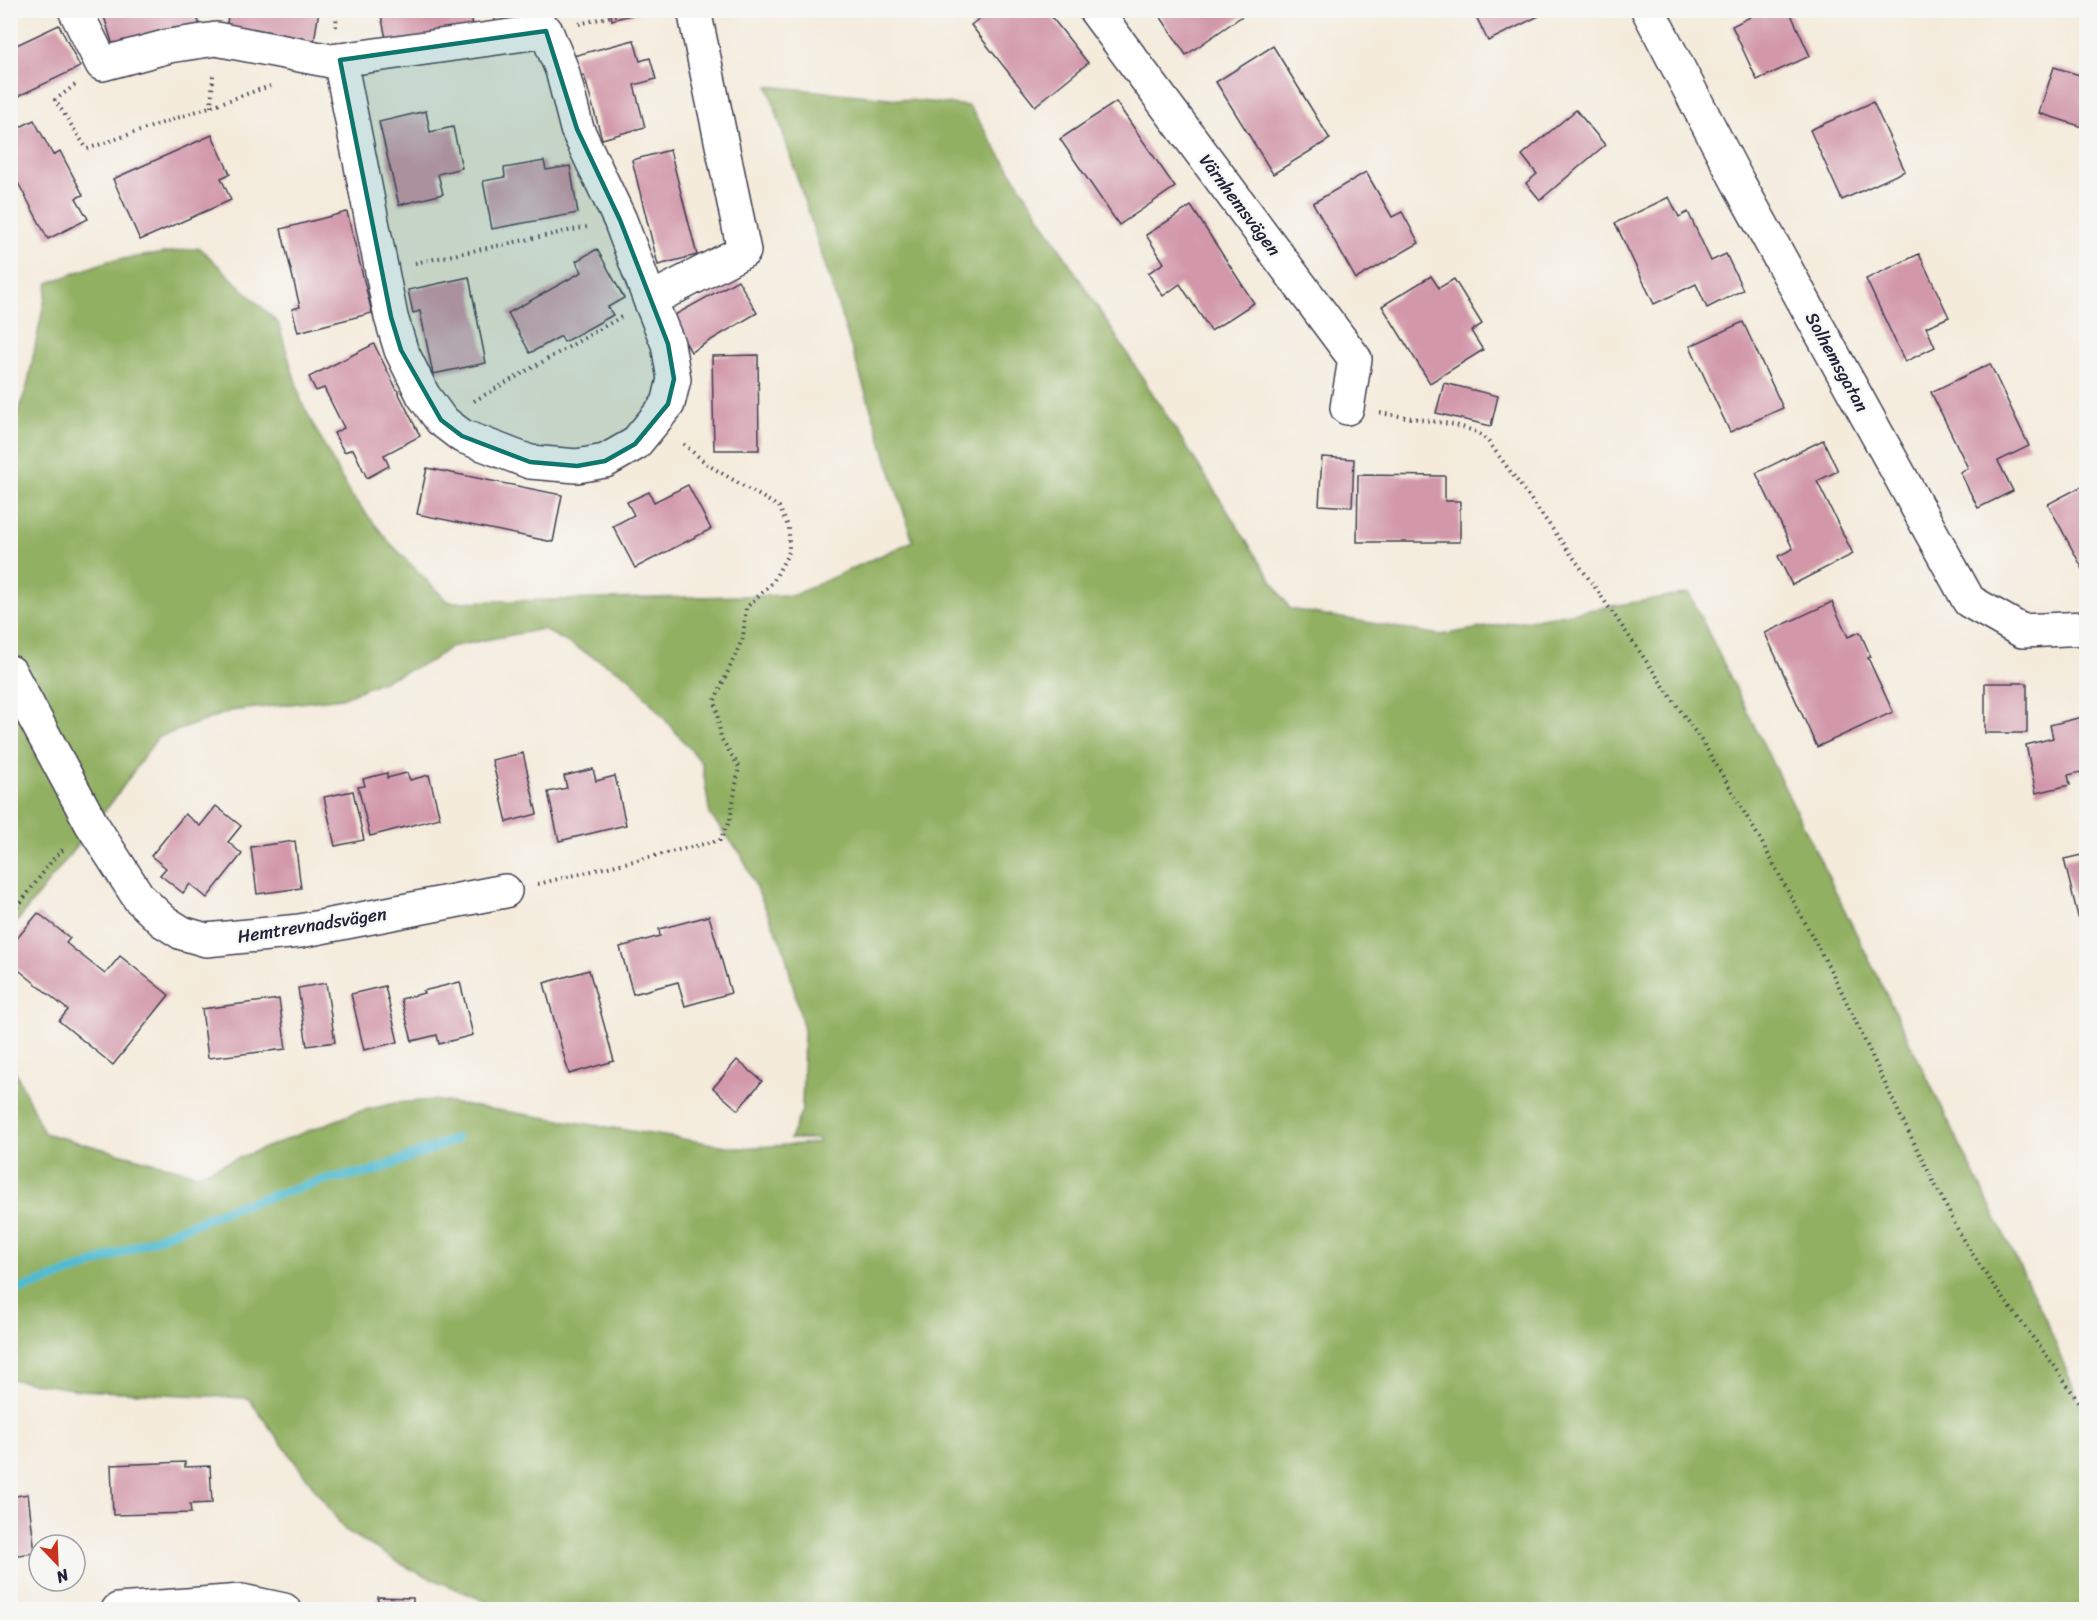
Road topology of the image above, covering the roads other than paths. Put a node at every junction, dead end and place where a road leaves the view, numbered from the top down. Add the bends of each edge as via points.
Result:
1 (75, 10) edge
2 (694, 10) edge
3 (1095, 10) edge
4 (1648, 10) edge
5 (340, 60) junction
6 (650, 300) junction
7 (1347, 408) road end
8 (2086, 628) edge
9 (10, 672) edge
10 (505, 891) road end
11 (118, 1610) edge
12 (284, 1610) edge

1 - 5 street via 102,64 169,46 216,39
2 - 6 street via 744,251
3 - 7 street, Värnhemsvägen via 1355,359
4 - 8 street, Solhemsgatan via 1739,184 1969,601 2022,631
5 - 6 street via 546,31 562,70 577,129 620,220
5 - 6 street via 391,317 401,350 423,395 441,420 462,436 530,462 577,466 605,460 635,444 668,404 674,379 668,344
9 - 10 street, Hemtrevnadsvägen via 91,824 139,898 182,933 206,940 300,931
11 - 12 street via 242,1601

